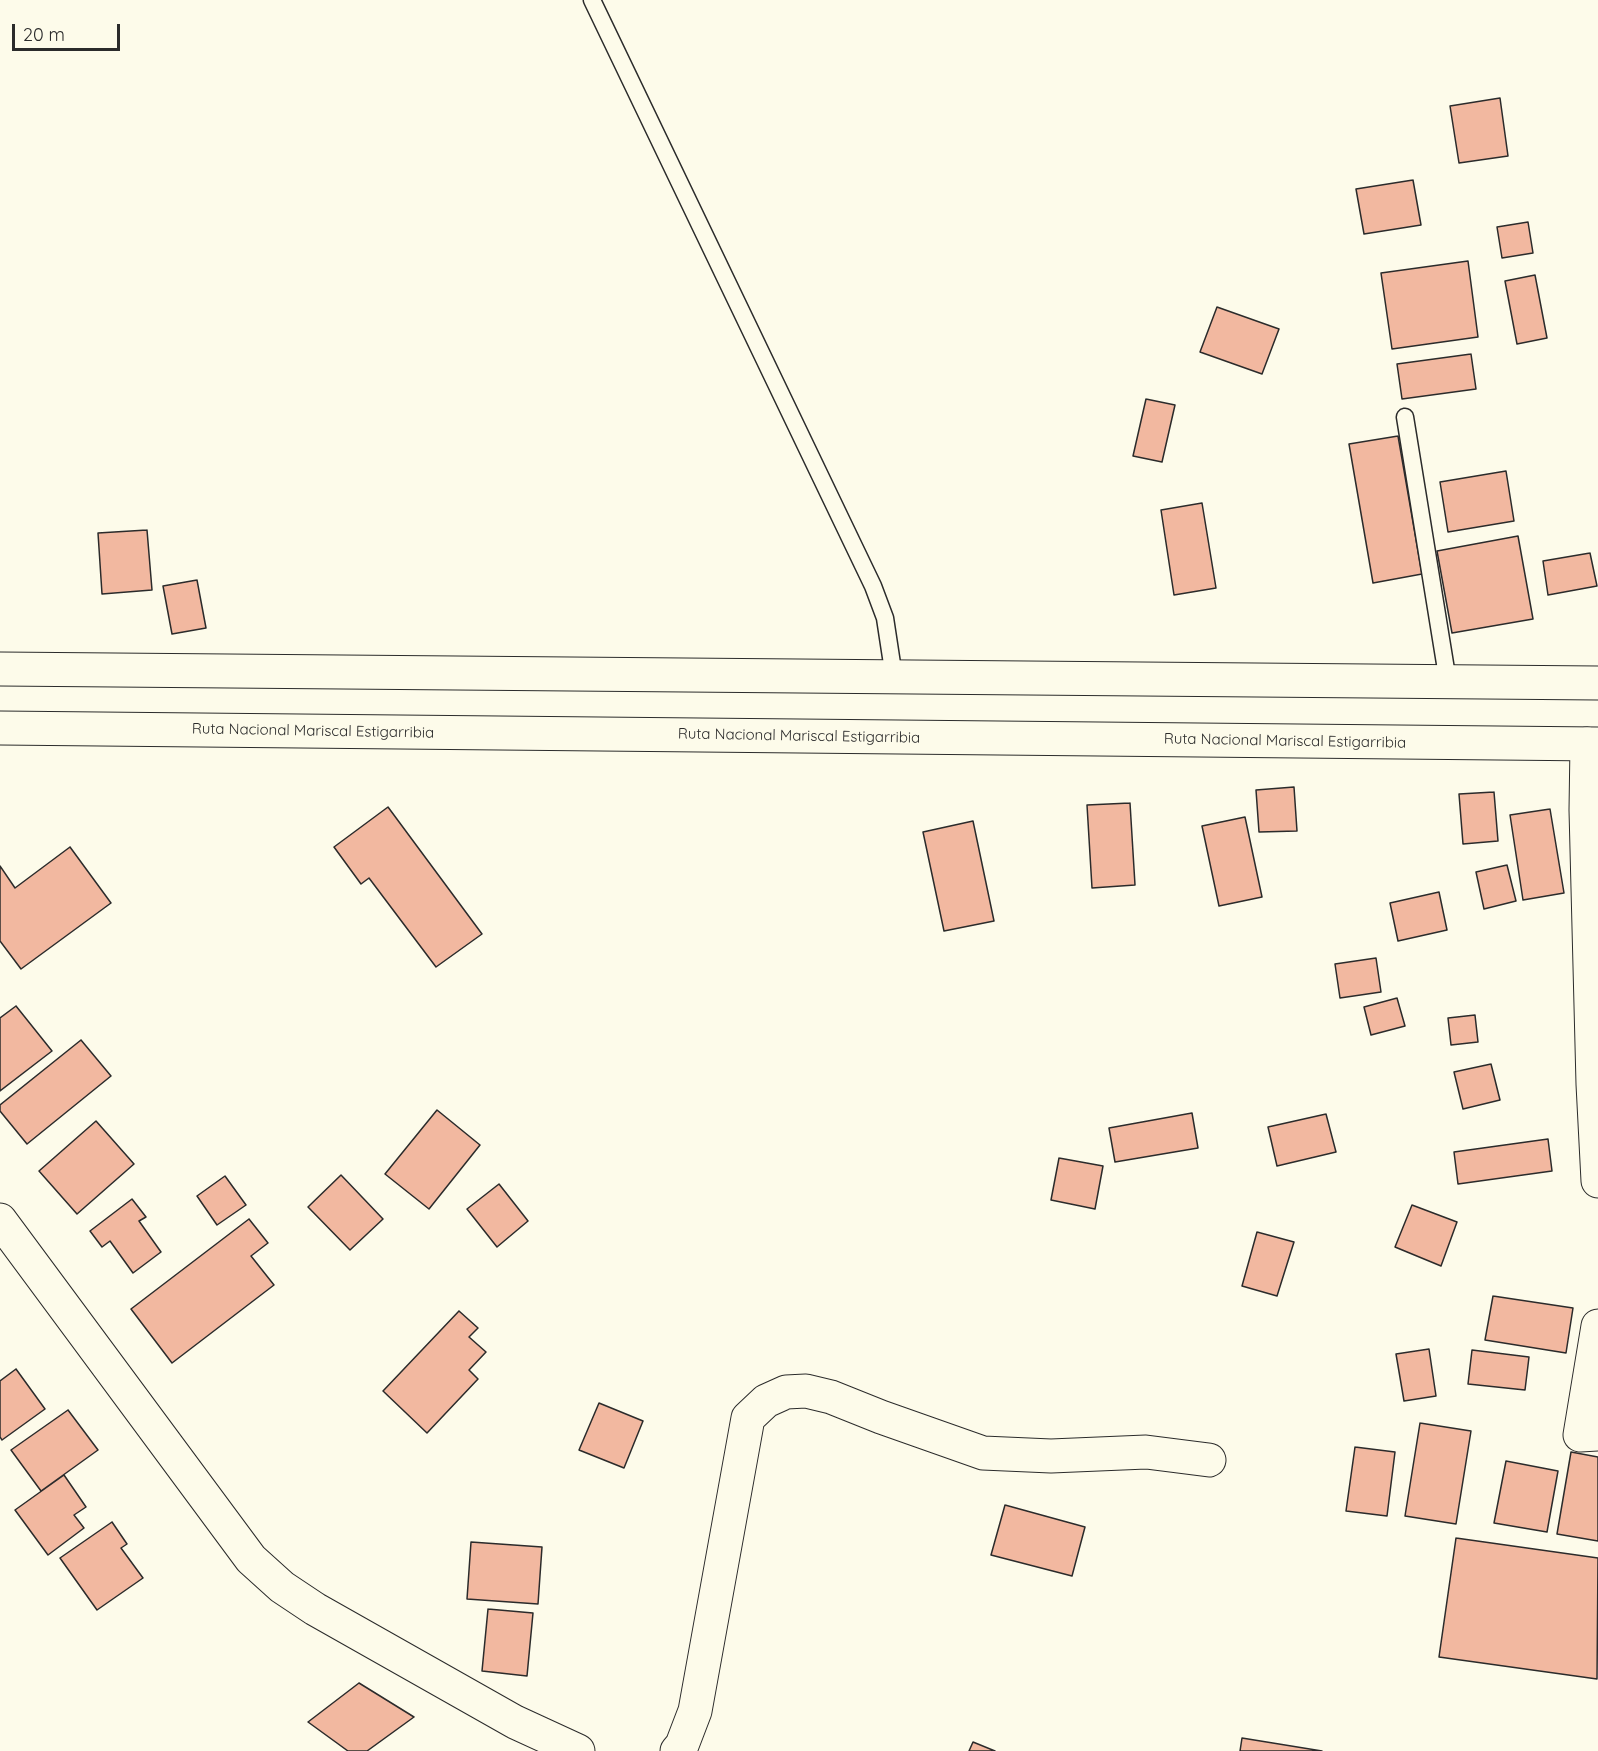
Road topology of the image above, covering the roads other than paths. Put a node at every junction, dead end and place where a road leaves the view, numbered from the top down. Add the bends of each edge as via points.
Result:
1 (592, 0) edge
2 (1405, 417) dead end
3 (0, 669) edge
4 (894, 677) junction
5 (1448, 682) junction
6 (1598, 683) edge
7 (0, 728) edge
8 (1592, 744) edge
9 (1598, 1181) edge
10 (0, 1220) edge
11 (1598, 1326) edge
12 (1598, 1434) edge
13 (1209, 1460) dead end
14 (578, 1751) edge
15 (677, 1751) edge

1 - 4 lane via 873,586 885,618
2 - 5 lane
3 - 4 main road
4 - 5 main road
5 - 6 main road
7 - 8 main road, Ruta Nacional Mariscal Estigarribia
8 - 9 main road via 1586,810
10 - 14 main road via 251,1559 315,1609 515,1722
11 - 12 main road via 1580,1435
13 - 15 main road via 1146,1452 1051,1456 983,1453 806,1391 786,1392 766,1401 748,1418 694,1711

